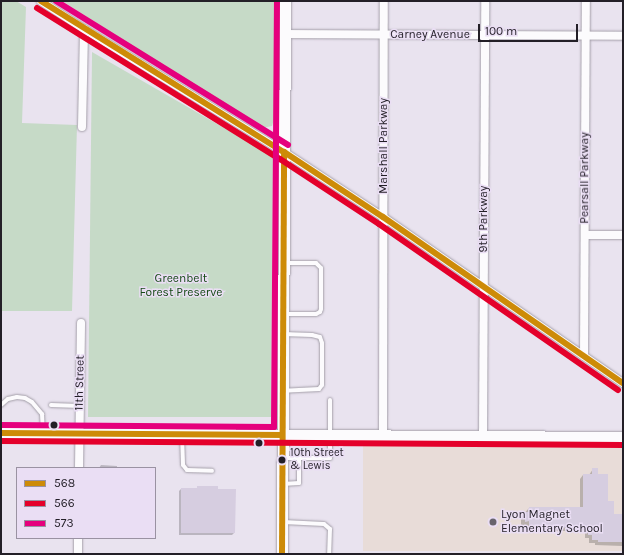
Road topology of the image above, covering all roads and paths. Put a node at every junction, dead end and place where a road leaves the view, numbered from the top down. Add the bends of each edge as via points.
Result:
1 (41, 1) edge
2 (285, 1) edge
3 (384, 1) edge
4 (485, 1) edge
5 (586, 1) edge
6 (84, 29) junction
7 (285, 34) junction
8 (384, 34) junction
9 (485, 35) junction
10 (586, 35) junction
11 (623, 36) edge
12 (82, 127) dead end
13 (284, 152) junction
14 (383, 217) junction
15 (585, 235) junction
16 (623, 235) edge
17 (283, 263) junction
18 (483, 286) junction
19 (283, 314) junction
20 (81, 323) dead end
21 (283, 334) junction
22 (584, 356) junction
23 (623, 383) edge
24 (282, 391) junction
25 (330, 400) dead end
26 (1, 405) edge
27 (51, 405) dead end
28 (80, 406) junction
29 (1, 433) edge
30 (43, 434) junction
31 (79, 434) junction
32 (182, 434) junction
33 (282, 435) junction
34 (331, 435) junction
35 (383, 436) junction
36 (483, 436) junction
37 (623, 437) edge
38 (282, 458) junction
39 (299, 458) junction
40 (79, 467) edge
41 (212, 471) dead end
42 (282, 484) junction
43 (282, 522) junction
44 (78, 539) edge
45 (78, 554) edge
46 (282, 554) edge
47 (329, 554) edge

1 - 6 street
2 - 7 main road
3 - 8 street, Marshall Parkway
4 - 9 street, 9th Parkway
5 - 10 street, Pearsall Parkway
6 - 12 street
6 - 13 street
7 - 8 street, Carney Avenue
7 - 13 main road
8 - 9 street, Carney Avenue
8 - 14 street, Marshall Parkway
9 - 10 street, Carney Avenue
9 - 18 street, 9th Parkway
10 - 11 street, Carney Avenue
10 - 15 street, Pearsall Parkway
13 - 14 street
13 - 17 main road
14 - 18 street
14 - 35 street, Marshall Parkway
15 - 16 street
15 - 22 street, Pearsall Parkway
17 - 19 main road
17 - 19 lane via 316,263 321,268 321,309 316,314
18 - 22 street
18 - 36 street, 9th Parkway
19 - 21 main road
20 - 28 street, 11th Street
21 - 24 main road
21 - 24 lane via 320,337 322,385 319,389
22 - 23 street
24 - 33 main road
25 - 34 lane
26 - 30 lane via 8,399 17,398 25,398 32,402 42,414
27 - 28 lane
28 - 31 street, 11th Street
29 - 30 main road
30 - 31 main road
31 - 32 main road
31 - 40 street, 11th Street
32 - 33 main road
32 - 41 lane via 183,465 187,470
33 - 34 main road
33 - 38 main road
34 - 35 main road
34 - 39 lane via 330,458
35 - 36 main road
36 - 37 main road
38 - 39 lane
38 - 42 main road
39 - 42 lane via 299,483
42 - 43 main road
43 - 46 main road
43 - 47 lane via 324,524 330,529
44 - 45 street

